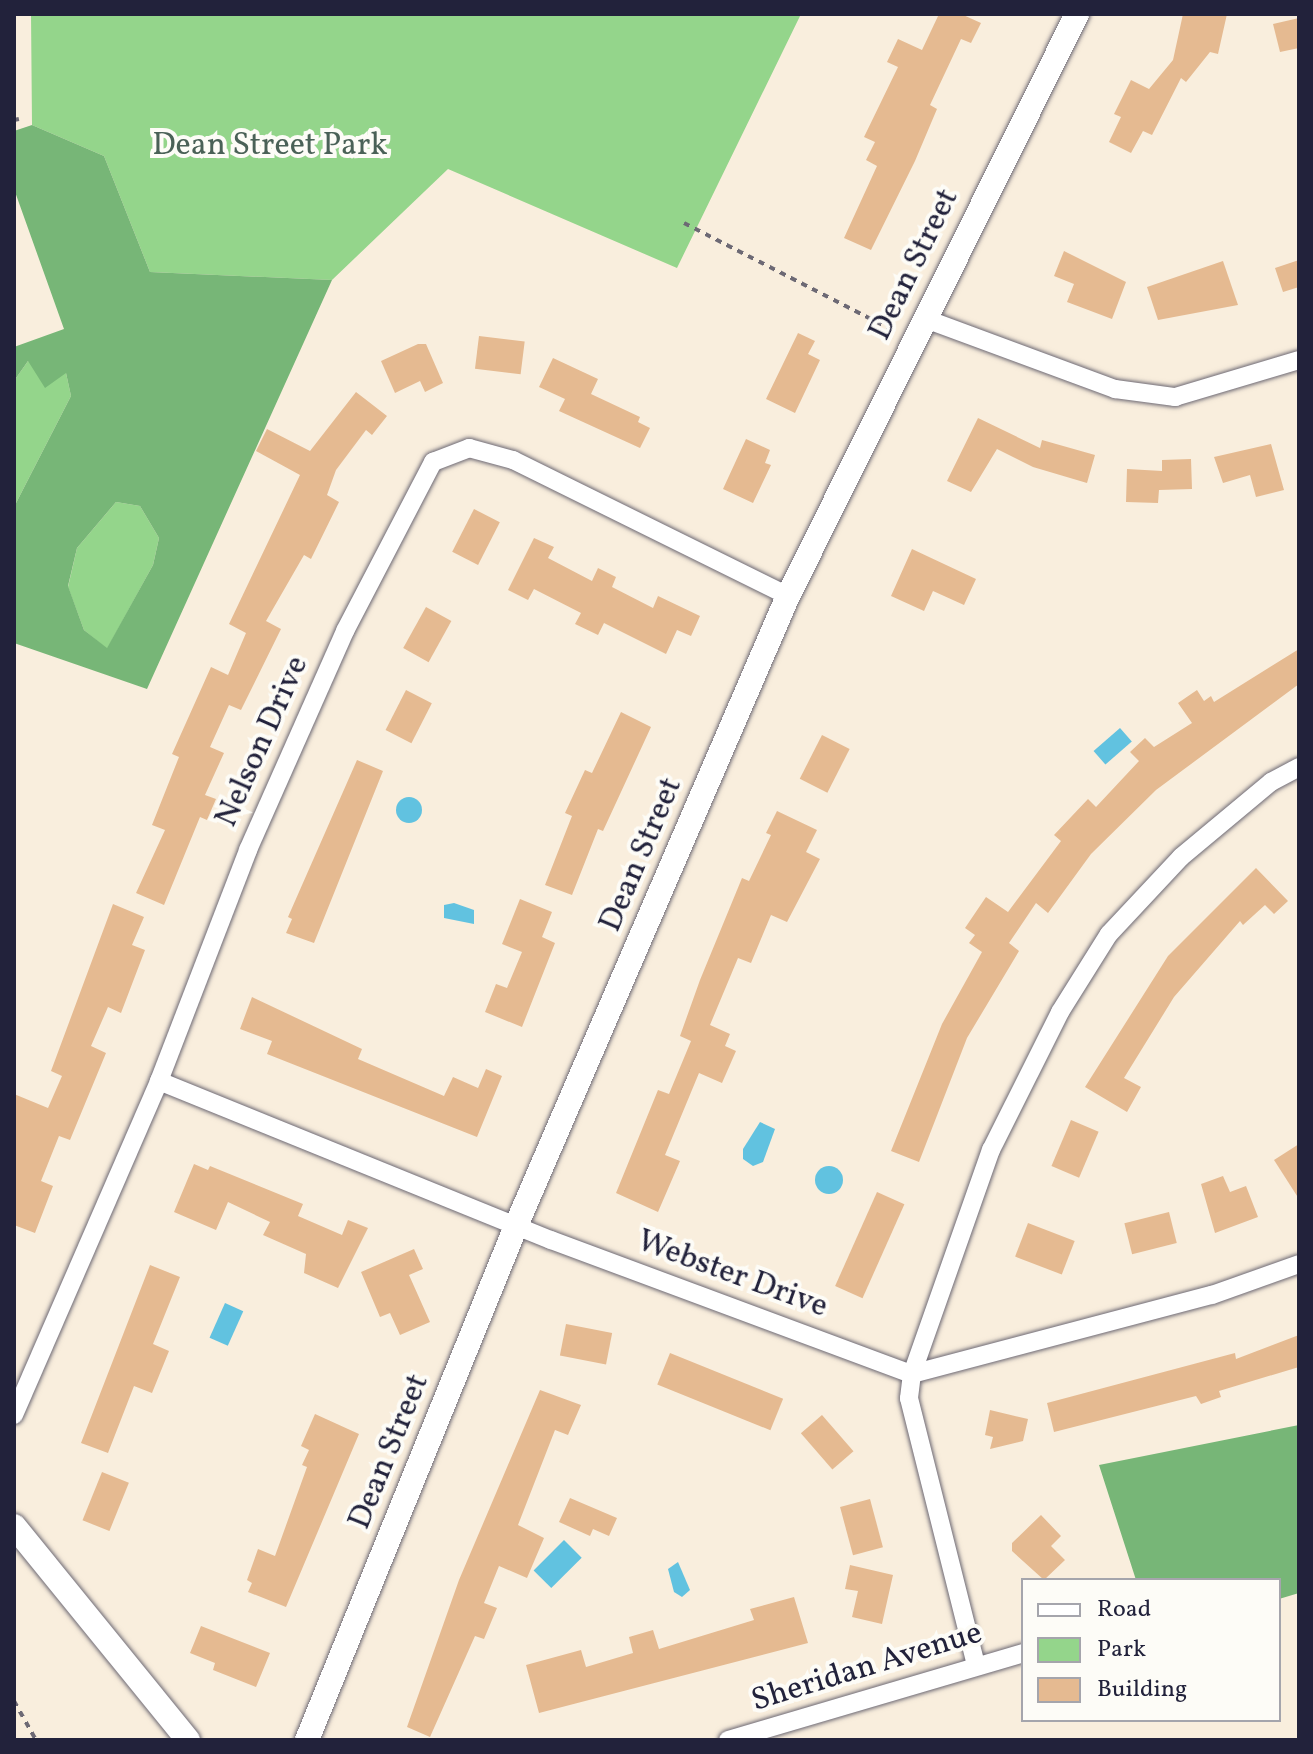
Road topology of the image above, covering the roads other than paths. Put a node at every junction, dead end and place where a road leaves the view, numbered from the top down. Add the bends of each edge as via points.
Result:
1 (1077, 14) edge
2 (923, 318) junction
3 (1299, 360) edge
4 (788, 596) junction
5 (1299, 767) edge
6 (159, 1081) junction
7 (516, 1226) junction
8 (1299, 1264) edge
9 (912, 1374) junction
10 (14, 1415) edge
11 (14, 1526) edge
12 (1021, 1654) edge
13 (976, 1665) junction
14 (758, 1736) edge
15 (188, 1740) edge
16 (307, 1740) edge
17 (728, 1740) edge

1 - 2 street, Dean Street
2 - 3 street via 1115,389 1175,397
2 - 4 street, Dean Street
4 - 6 street, Nelson Drive via 513,460 469,448 433,462 306,718 248,850
4 - 7 street, Dean Street
5 - 9 street via 1271,782 1181,857 1109,934 1060,1012 991,1150
6 - 7 street, Webster Drive
6 - 10 street, Nelson Drive
7 - 9 street, Webster Drive
7 - 16 street, Dean Street
8 - 9 street via 1212,1295
9 - 13 street via 909,1398
11 - 15 street
12 - 13 street, Sheridan Avenue
13 - 14 street, Sheridan Avenue
14 - 17 street, Sheridan Avenue

